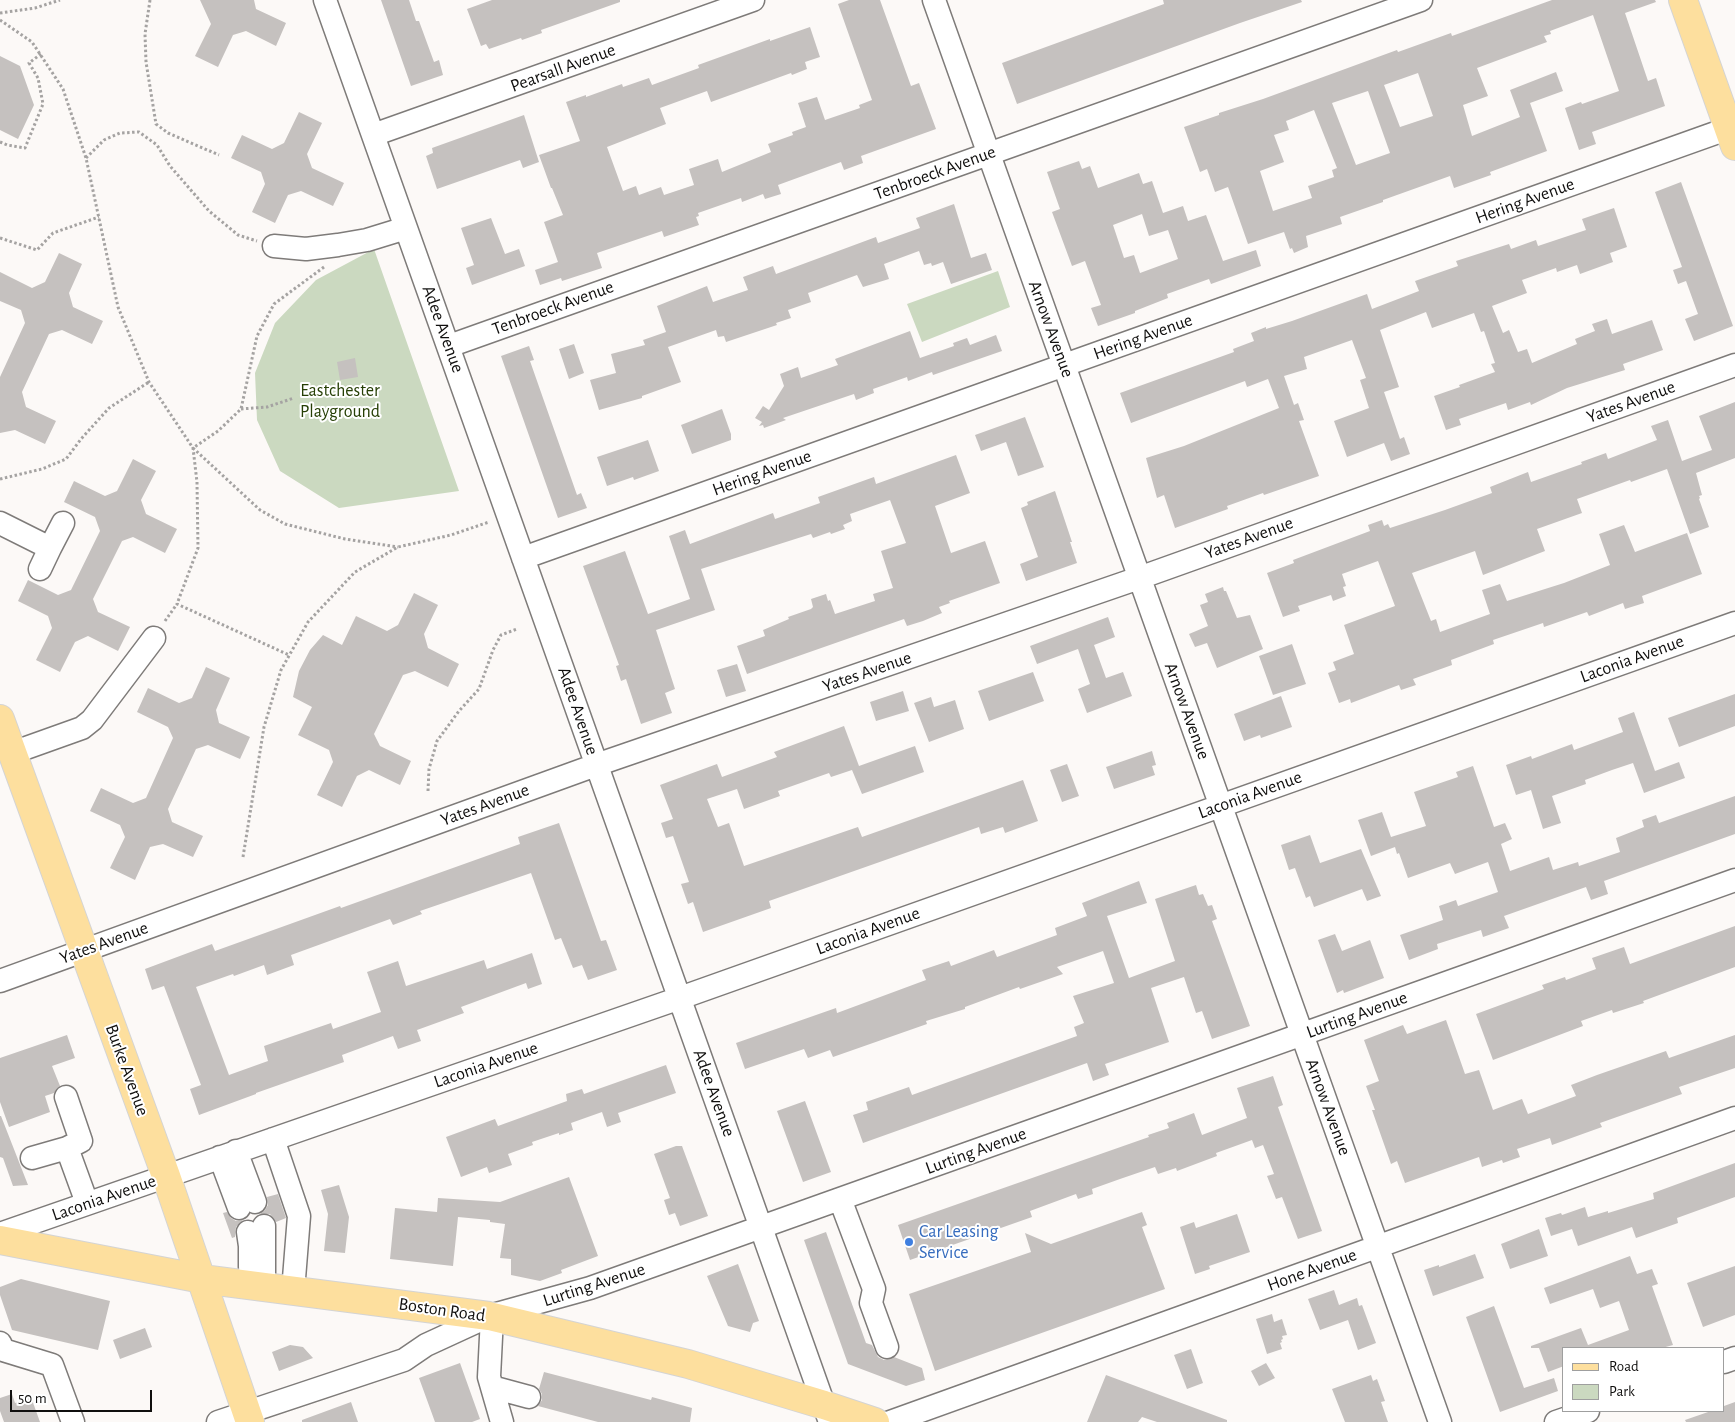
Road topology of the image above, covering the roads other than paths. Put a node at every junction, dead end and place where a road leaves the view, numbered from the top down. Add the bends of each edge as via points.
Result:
1 (325, 0) edge
2 (753, 0) edge
3 (934, 0) edge
4 (1421, 0) edge
5 (1683, 0) edge
6 (1733, 134) edge
7 (373, 135) junction
8 (988, 154) junction
9 (406, 228) junction
10 (274, 246) road end
11 (449, 346) junction
12 (1064, 365) junction
13 (1735, 365) edge
14 (0, 523) edge
15 (63, 523) dead end
16 (50, 548) junction
17 (524, 558) junction
18 (40, 569) dead end
19 (1139, 578) junction
20 (1735, 622) edge
21 (154, 638) dead end
22 (5, 739) edge
23 (596, 765) junction
24 (1221, 805) junction
25 (1735, 880) edge
26 (84, 950) junction
27 (0, 981) edge
28 (680, 998) junction
29 (1302, 1034) junction
30 (66, 1097) dead end
31 (1735, 1118) edge
32 (273, 1139) junction
33 (66, 1148) junction
34 (228, 1154) junction
35 (32, 1158) dead end
36 (166, 1176) junction
37 (840, 1199) junction
38 (87, 1203) junction
39 (247, 1205) dead end
40 (761, 1227) junction
41 (256, 1229) dead end
42 (0, 1234) edge
43 (0, 1240) edge
44 (1378, 1246) junction
45 (202, 1279) junction
46 (256, 1286) junction
47 (293, 1291) junction
48 (491, 1316) junction
49 (0, 1343) edge
50 (887, 1347) dead end
51 (492, 1387) junction
52 (529, 1397) dead end
53 (1585, 1412) edge
54 (827, 1413) edge
55 (249, 1417) edge
56 (73, 1422) edge
57 (218, 1422) edge
58 (502, 1422) edge
59 (874, 1422) edge
60 (890, 1422) edge
61 (1440, 1422) edge
62 (1556, 1422) edge

1 - 7 street, Adee Avenue
2 - 7 street, Pearsall Avenue
3 - 8 street, Arnow Avenue
4 - 8 street, Tenbroeck Avenue
5 - 6 main road
6 - 12 street, Hering Avenue
7 - 9 street, Adee Avenue
8 - 11 street, Tenbroeck Avenue
8 - 12 street, Arnow Avenue
9 - 10 street via 338,245 306,249
9 - 11 street, Adee Avenue
11 - 17 street, Adee Avenue
12 - 17 street, Hering Avenue
12 - 19 street, Arnow Avenue
13 - 19 street, Yates Avenue
14 - 16 street
15 - 16 street
16 - 18 street
17 - 23 street, Adee Avenue
19 - 23 street, Yates Avenue
19 - 24 street, Arnow Avenue
20 - 24 street, Laconia Avenue
21 - 22 street via 92,720 82,728
22 - 26 main road, Burke Avenue
23 - 26 street, Yates Avenue
23 - 28 street, Adee Avenue
24 - 28 street, Laconia Avenue
24 - 29 street, Arnow Avenue
25 - 29 street, Lurting Avenue
26 - 27 street, Yates Avenue
26 - 36 main road, Burke Avenue
28 - 32 street, Laconia Avenue
28 - 40 street, Adee Avenue
29 - 37 street, Lurting Avenue
29 - 44 street, Arnow Avenue
30 - 33 street via 81,1142
31 - 44 street, Hone Avenue
32 - 34 street, Laconia Avenue
32 - 47 street via 299,1216
33 - 35 street
33 - 38 street
34 - 36 street, Laconia Avenue
34 - 39 street
36 - 38 street, Laconia Avenue
36 - 45 main road, Burke Avenue
37 - 40 street, Lurting Avenue
37 - 50 street via 874,1289 871,1303
38 - 42 street, Laconia Avenue
40 - 48 street, Lurting Avenue via 590,1288
40 - 54 street, Adee Avenue
41 - 46 street via 250,1246
43 - 45 main road, Boston Road
44 - 60 street, Hone Avenue
44 - 61 street, Arnow Avenue
45 - 46 main road, Boston Road
45 - 55 main road, Burke Avenue
46 - 47 main road, Boston Road
47 - 48 main road, Boston Road
48 - 51 street via 489,1377
48 - 54 main road, Boston Road via 688,1364
48 - 55 street, Lurting Avenue via 426,1345 404,1360
49 - 56 street via 3,1350 52,1365
51 - 52 street
51 - 58 street
53 - 62 street
54 - 59 main road, Boston Road
55 - 57 street, Lurting Avenue

